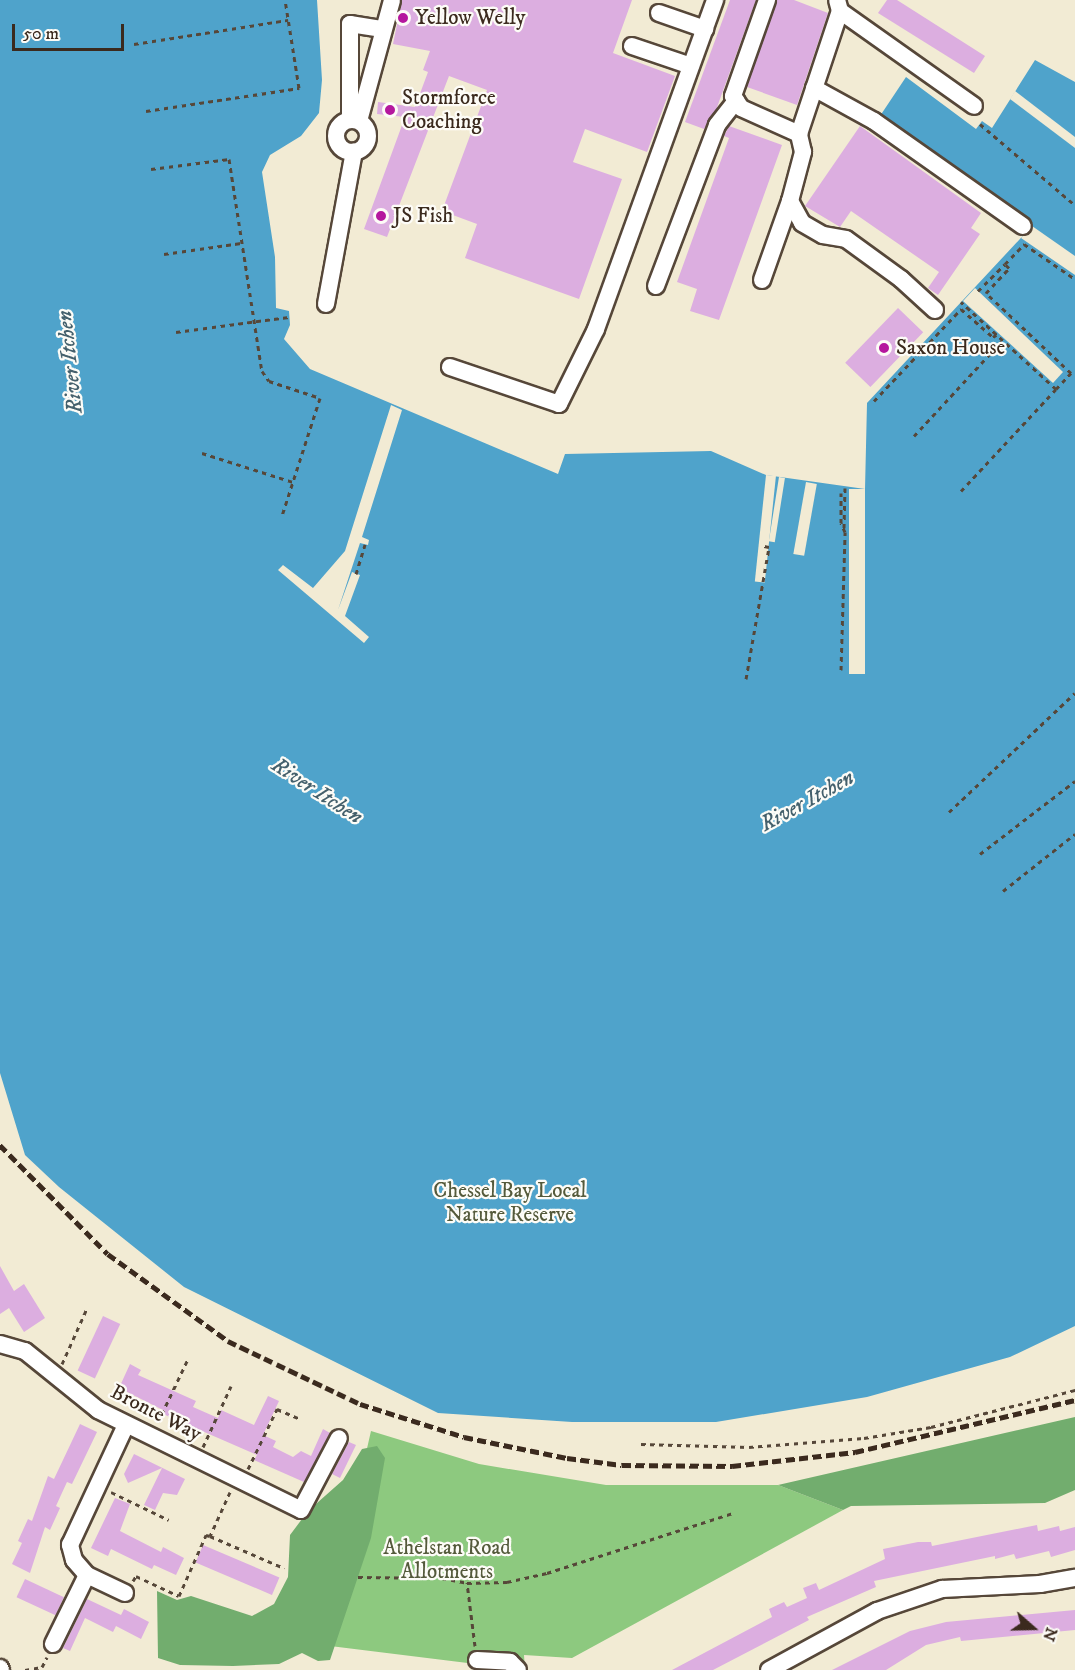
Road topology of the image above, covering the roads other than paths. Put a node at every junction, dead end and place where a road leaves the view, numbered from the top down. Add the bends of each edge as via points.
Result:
1 (392, 0) edge
2 (715, 0) edge
3 (766, 0) edge
4 (838, 6) edge
5 (659, 13) dead end
6 (705, 28) junction
7 (383, 29) junction
8 (632, 46) dead end
9 (691, 66) junction
10 (814, 88) junction
11 (736, 101) junction
12 (974, 106) dead end
13 (354, 121) junction
14 (799, 134) junction
15 (354, 152) junction
16 (790, 201) junction
17 (1023, 226) dead end
18 (762, 280) dead end
19 (656, 286) dead end
20 (326, 304) dead end
21 (935, 310) dead end
22 (450, 367) dead end
23 (0, 1344) edge
24 (126, 1425) junction
25 (339, 1438) dead end
26 (87, 1575) junction
27 (1075, 1578) edge
28 (126, 1593) road end
29 (53, 1644) road end
30 (477, 1660) road end
31 (518, 1670) edge
32 (769, 1670) edge

1 - 7 street
2 - 6 street
3 - 11 street via 733,96
4 - 10 street
4 - 12 street
5 - 6 street
6 - 9 street
7 - 13 street
7 - 13 street via 350,24
8 - 9 street
9 - 22 street via 596,329 559,404
10 - 14 street
10 - 17 street via 874,121
11 - 14 street via 741,108
11 - 19 street via 717,125
13 - 15 street via 366,129 368,139 363,148
13 - 15 street via 339,126 336,139 342,149
14 - 16 street via 803,152
15 - 20 street
16 - 18 street
16 - 21 street via 802,223 823,235 846,239 901,279
23 - 24 street, Bronte Way via 25,1351 98,1410
24 - 25 street, Bronte Way via 301,1510
24 - 26 street via 70,1545 74,1560
26 - 28 street
26 - 29 street
27 - 32 street via 1040,1584 942,1589 877,1611
30 - 31 street via 510,1662

